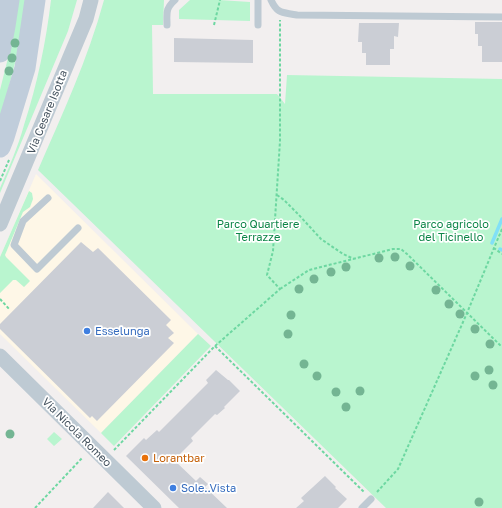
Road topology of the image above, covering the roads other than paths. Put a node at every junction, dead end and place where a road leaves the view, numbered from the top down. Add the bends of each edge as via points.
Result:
1 (9, 0) edge
2 (35, 0) edge
3 (91, 0) edge
4 (175, 0) edge
5 (258, 0) edge
6 (272, 0) edge
7 (502, 17) edge
8 (167, 25) dead end
9 (258, 26) dead end
10 (0, 52) edge
11 (0, 147) edge
12 (48, 198) dead end
13 (0, 224) edge
14 (78, 228) dead end
15 (0, 356) edge
16 (371, 499) road end
17 (154, 508) edge
18 (362, 508) edge

1 - 10 main road
2 - 11 main road via 25,68
3 - 13 street, Via Cesare Isotta via 86,19
4 - 8 lane via 168,9
5 - 9 lane
6 - 7 lane via 277,10 297,15
12 - 14 lane via 23,221 14,245 37,269
15 - 17 street, Via Nicola Romeo
16 - 18 lane

